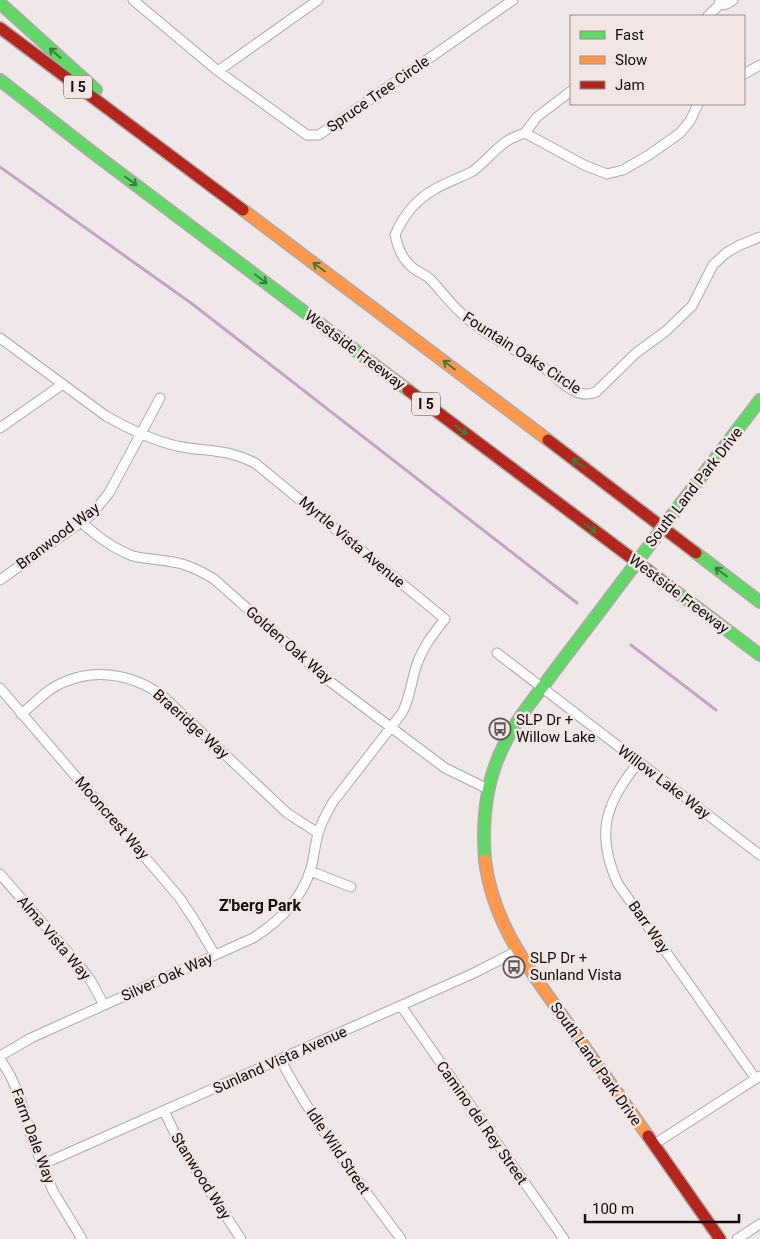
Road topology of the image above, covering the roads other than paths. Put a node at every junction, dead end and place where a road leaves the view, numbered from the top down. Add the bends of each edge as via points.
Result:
1 (133, 0) edge
2 (318, 0) edge
3 (513, 0) edge
4 (733, 0) edge
5 (0, 3) edge
6 (719, 3) edge
7 (709, 15) edge
8 (0, 28) edge
9 (760, 65) edge
10 (218, 71) junction
11 (745, 73) edge
12 (0, 80) edge
13 (0, 89) edge
14 (570, 92) edge
15 (698, 105) edge
16 (525, 133) junction
17 (156, 144) junction
18 (92, 152) junction
19 (760, 237) edge
20 (0, 338) edge
21 (63, 384) junction
22 (160, 398) dead end
23 (760, 400) edge
24 (0, 428) edge
25 (141, 435) junction
26 (81, 522) junction
27 (0, 580) edge
28 (760, 602) edge
29 (497, 653) dead end
30 (760, 656) edge
31 (0, 688) edge
32 (542, 688) junction
33 (21, 714) junction
34 (391, 727) junction
35 (639, 762) junction
36 (488, 789) junction
37 (318, 833) junction
38 (760, 855) edge
39 (310, 871) junction
40 (0, 874) edge
41 (351, 887) dead end
42 (517, 952) junction
43 (215, 955) junction
44 (104, 1005) junction
45 (400, 1006) junction
46 (0, 1057) edge
47 (280, 1060) junction
48 (758, 1077) edge
49 (164, 1111) junction
50 (653, 1145) junction
51 (41, 1165) junction
52 (760, 1224) edge
53 (82, 1239) edge
54 (241, 1239) edge
55 (401, 1239) edge
56 (564, 1239) edge
57 (720, 1239) edge
58 (737, 1239) edge

1 - 10 street, Spruce Tree Circle
2 - 10 street
3 - 10 street, Spruce Tree Circle via 318,135 307,136
4 - 6 street
17 -> 5 main road
6 - 7 street
8 - 17 main road, I 5
9 - 11 street
12 - 18 main road, Westside Freeway / I 5
13 - 18 main road
14 - 16 street via 537,117
15 - 16 street via 680,133 623,170 607,174
16 - 19 street, Fountain Oaks Circle via 509,140 474,170 423,197 408,212 395,235 402,255 413,268 428,277 459,312 577,392 589,395 596,392 692,306 713,265 726,253
28 -> 17 main road, I 5
18 -> 30 main road, Westside Freeway / I 5
20 - 21 street, Myrtle Vista Avenue
21 - 24 street
21 - 25 street, Myrtle Vista Avenue via 106,416
22 - 25 street
23 - 32 main road, South Land Park Drive, bridge
25 - 26 street, Branwood Way via 110,493
25 - 34 street, Myrtle Vista Avenue via 177,446 228,452 255,463 445,619 422,652 408,702
26 - 27 street, Branwood Way
26 - 34 street, Golden Oak Way via 117,549 134,556 183,564 214,579 328,680
29 - 32 street, Willow Lake Way
31 - 33 street, Mooncrest Way
32 - 35 street, Willow Lake Way
32 - 36 main road, South Land Park Drive via 503,746
33 - 37 street, Braeridge Way via 51,690 76,678 109,674 141,682 164,697 287,813
33 - 43 street, Mooncrest Way via 179,897
34 - 36 street, Golden Oak Way via 445,768
34 - 37 street, Silver Oak Way via 333,802
35 - 38 street, Willow Lake Way
35 - 48 street, Barr Way via 620,787 607,817 606,846 611,869 618,884
36 - 42 main road, South Land Park Drive via 483,846 485,868 498,914
37 - 39 street, Silver Oak Way
39 - 41 street
39 - 43 street, Silver Oak Way via 298,895 269,928
40 - 44 street, Alma Vista Way via 80,966
42 - 45 street, Sunland Vista Avenue
42 - 50 main road, South Land Park Drive
43 - 44 street, Silver Oak Way
44 - 46 street, Silver Oak Way via 31,1038
45 - 47 street, Sunland Vista Avenue
45 - 56 street, Camino del Rey Street
46 - 51 street, Farm Dale Way via 19,1095
47 - 49 street, Sunland Vista Avenue
47 - 55 street, Idle Wild Street via 358,1181
48 - 50 street
49 - 51 street, Sunland Vista Avenue
49 - 54 street, Stanwood Way via 184,1152
50 - 57 main road, South Land Park Drive
51 - 53 street, Farm Dale Way
52 - 58 street

